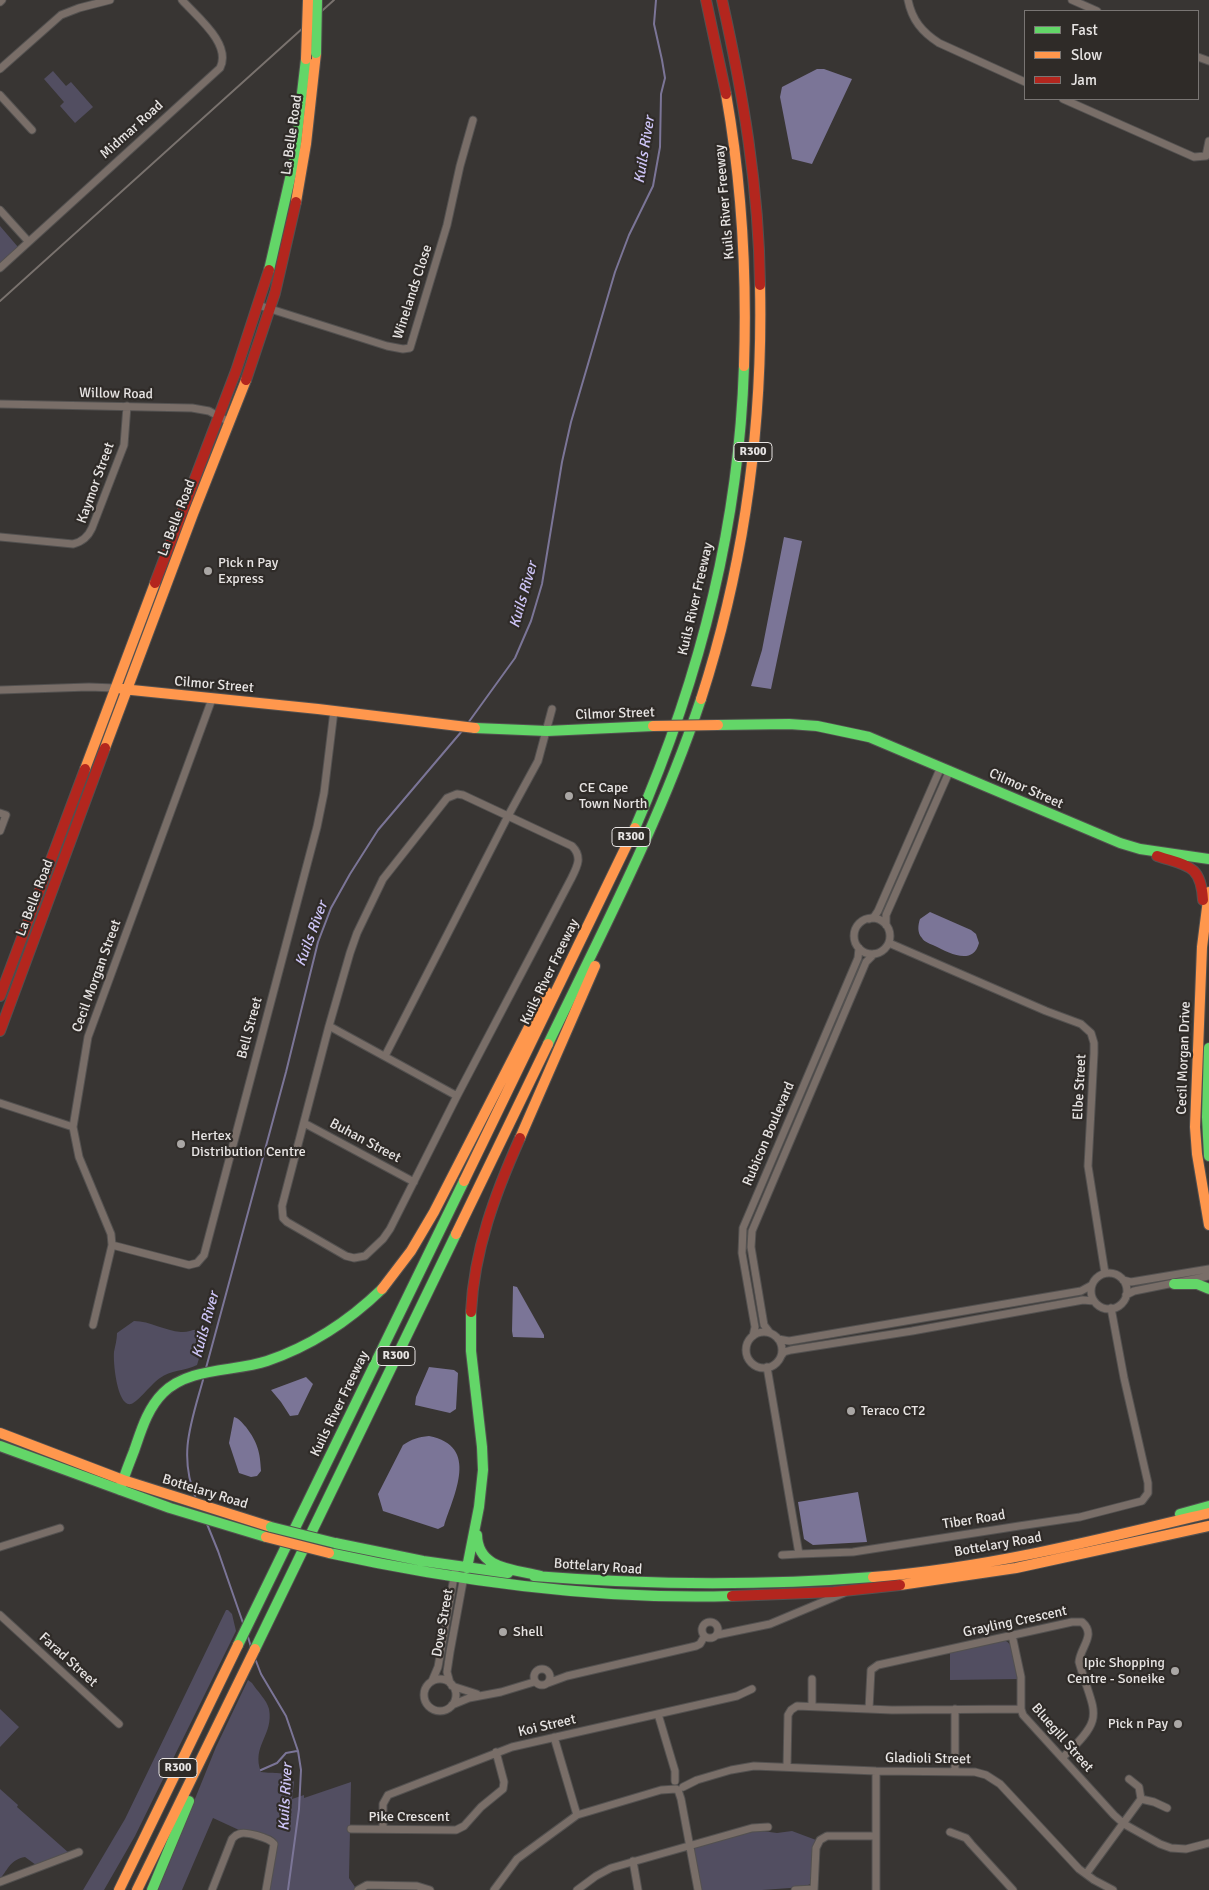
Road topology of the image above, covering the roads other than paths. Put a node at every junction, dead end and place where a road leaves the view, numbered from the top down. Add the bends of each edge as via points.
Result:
1 (110, 0) edge
2 (182, 0) edge
3 (308, 0) edge
4 (317, 0) edge
5 (706, 0) edge
6 (722, 0) edge
7 (908, 0) edge
8 (1072, 0) edge
9 (1094, 10) edge
10 (0, 69) edge
11 (1024, 82) edge
12 (0, 95) edge
13 (1066, 100) edge
14 (473, 120) dead end
15 (32, 130) dead end
16 (1209, 141) edge
17 (0, 210) edge
18 (28, 242) junction
19 (0, 268) edge
20 (258, 305) junction
21 (270, 308) junction
22 (0, 404) edge
23 (127, 406) junction
24 (218, 415) junction
25 (229, 422) junction
26 (0, 537) edge
27 (115, 688) junction
28 (0, 690) edge
29 (127, 690) junction
30 (212, 699) junction
31 (552, 709) dead end
32 (334, 711) junction
33 (547, 731) junction
34 (945, 768) junction
35 (3, 814) edge
36 (508, 816) junction
37 (0, 831) edge
38 (1140, 849) junction
39 (1209, 859) edge
40 (611, 879) junction
41 (625, 887) junction
42 (1209, 892) edge
43 (1207, 909) junction
44 (869, 919) junction
45 (886, 925) junction
46 (889, 943) junction
47 (859, 948) junction
48 (874, 954) junction
49 (0, 996) edge
50 (330, 1026) junction
51 (0, 1031) edge
52 (1209, 1048) edge
53 (385, 1056) junction
54 (1197, 1079) junction
55 (1208, 1079) edge
56 (456, 1096) junction
57 (0, 1103) edge
58 (304, 1123) junction
59 (73, 1127) junction
60 (1209, 1156) edge
61 (414, 1182) junction
62 (1209, 1225) edge
63 (112, 1245) junction
64 (1209, 1269) edge
65 (1105, 1273) junction
66 (1209, 1276) edge
67 (1122, 1279) junction
68 (1092, 1284) junction
69 (1174, 1284) junction
70 (1209, 1290) edge
71 (1126, 1296) junction
72 (1094, 1301) junction
73 (1111, 1308) junction
74 (93, 1325) dead end
75 (770, 1333) junction
76 (753, 1336) junction
77 (778, 1339) junction
78 (781, 1356) junction
79 (767, 1367) junction
80 (0, 1433) edge
81 (0, 1446) edge
82 (121, 1485) junction
83 (1209, 1506) edge
84 (1209, 1513) edge
85 (476, 1520) junction
86 (1209, 1527) edge
87 (60, 1528) dead end
88 (1134, 1530) junction
89 (0, 1547) edge
90 (799, 1554) junction
91 (782, 1555) dead end
92 (461, 1567) junction
93 (541, 1576) junction
94 (459, 1578) junction
95 (851, 1591) junction
96 (0, 1615) edge
97 (717, 1635) junction
98 (1012, 1635) junction
99 (704, 1636) junction
100 (548, 1672) junction
101 (567, 1676) junction
102 (812, 1679) dead end
103 (432, 1681) junction
104 (534, 1682) junction
105 (548, 1683) junction
106 (451, 1684) junction
107 (752, 1689) dead end
108 (480, 1695) junction
109 (452, 1705) junction
110 (812, 1706) junction
111 (869, 1709) junction
112 (955, 1709) junction
113 (1021, 1709) junction
114 (658, 1714) junction
115 (119, 1724) dead end
116 (554, 1737) junction
117 (209, 1745) junction
118 (496, 1752) junction
119 (1062, 1758) junction
120 (787, 1767) junction
121 (876, 1771) junction
122 (955, 1771) junction
123 (1129, 1780) dead end
124 (679, 1785) junction
125 (1141, 1799) junction
126 (1166, 1808) dead end
127 (577, 1815) junction
128 (1124, 1824) junction
129 (768, 1827) dead end
130 (351, 1829) dead end
131 (383, 1829) junction
132 (950, 1832) dead end
133 (146, 1834) junction
134 (876, 1836) junction
135 (1209, 1843) edge
136 (690, 1846) junction
137 (79, 1852) dead end
138 (633, 1861) junction
139 (1086, 1874) junction
140 (0, 1882) edge
141 (416, 1888) edge
142 (109, 1890) edge
143 (119, 1890) edge
144 (137, 1890) edge
145 (152, 1890) edge
146 (212, 1890) edge
147 (266, 1890) edge
148 (358, 1890) edge
149 (430, 1890) edge
150 (494, 1890) edge
151 (576, 1890) edge
152 (638, 1890) edge
153 (698, 1890) edge
154 (795, 1890) edge
155 (814, 1890) edge
156 (876, 1890) edge
157 (1013, 1890) edge
158 (1113, 1890) edge

1 - 10 street via 61,15
2 - 18 street, Midmar Road via 219,41 223,56 220,68
3 - 20 main road, La Belle Road, bridge via 300,123 279,233
4 - 21 main road, La Belle Road, bridge via 316,53 308,131 296,204
5 - 40 main road, Kuils River Freeway / R300 via 728,106 743,238 744,349 737,461 720,563 691,679 654,785
6 - 41 main road, R300 via 742,94 759,236 761,348 754,449 736,566 706,680 679,763
7 - 11 street via 914,20 926,35
8 - 9 street
12 - 15 street
13 - 16 street via 1194,157 1206,156
14 - 21 street, Winelands Close via 449,218 410,348 387,346
17 - 18 street
18 - 19 street, Midmar Road
20 - 21 street, Winelands Close
20 - 24 main road, La Belle Road
21 - 25 main road, La Belle Road
22 - 23 street, Willow Road
23 - 24 street, Willow Road via 192,408
23 - 26 street, Kaymor Street via 124,445 86,538 73,544
24 - 25 street, Willow Road
24 - 27 main road, La Belle Road
25 - 29 main road, La Belle Road
27 - 28 street, Cilmor Street
27 - 29 main road, Cilmor Street
27 - 49 main road, La Belle Road
29 - 30 main road, Cilmor Street
29 - 51 main road, La Belle Road
30 - 32 main road, Cilmor Street
30 - 59 street, Cecil Morgan Street via 90,1029
31 - 33 street
32 - 33 main road, Cilmor Street via 446,726
32 - 63 street, Bell Street via 324,793 204,1255 197,1263 189,1265
33 - 34 main road, Cilmor Street, bridge via 789,724 869,736
33 - 36 street via 538,761
34 - 38 main road, Cilmor Street via 1104,837
34 - 44 street via 878,911
34 - 45 street via 886,915
35 - 37 street
36 - 50 street via 464,795 452,795 443,802 383,879 367,910 350,953
36 - 53 street
36 - 56 street via 572,846 579,861
38 - 39 main road, Cilmor Street
38 - 43 main road via 1196,871 1202,880
40 - 82 main road via 588,911 437,1207 411,1253 392,1277 372,1299 332,1330 287,1354 176,1383 162,1394 148,1414
40 - 133 main road, Kuils River Freeway / R300
41 - 85 main road via 603,948 499,1185 480,1243 470,1304 470,1343 483,1469
41 - 117 main road, R300
42 - 43 main road, Cecil Morgan Drive
43 - 54 main road, Cecil Morgan Drive via 1202,947
44 - 45 street
44 - 47 street via 860,923 855,931
45 - 46 street
46 - 48 street via 882,952
46 - 65 street, Elbe Street via 1081,1024 1091,1033 1094,1053 1089,1173
47 - 48 street
47 - 76 street, Rubicon Boulevard via 858,958 743,1228 742,1253 755,1327
48 - 75 street, Rubicon Boulevard via 866,962 752,1231 751,1247 764,1325
50 - 53 street
50 - 58 street
52 - 55 main road, Cecil Morgan Drive
53 - 56 street
54 - 55 street
54 - 62 main road, Cecil Morgan Drive via 1196,1139
55 - 60 main road, Cecil Morgan Drive
56 - 61 street
57 - 59 street
58 - 61 street, Buhan Street
58 - 61 street via 282,1206 283,1218 346,1256 366,1256 378,1245
59 - 63 street, Cecil Morgan Street via 79,1157 111,1234
63 - 74 street, Cecil Morgan Street
64 - 67 street via 1133,1282
65 - 67 street
65 - 68 street
66 - 69 street
67 - 71 street via 1126,1285
68 - 72 street
68 - 77 street via 1081,1291 789,1341
69 - 70 main road via 1197,1284
69 - 71 street via 1134,1291
71 - 73 street via 1119,1305
72 - 73 street via 1102,1307
72 - 78 street via 1084,1299 790,1350
73 - 90 street, Tiber Road via 1148,1483 1148,1494 1142,1501 1080,1517 853,1552
75 - 76 street via 760,1332
75 - 77 street
76 - 79 street via 746,1347 748,1358 755,1365
77 - 78 street via 782,1347
78 - 79 street via 775,1364
79 - 90 street
80 - 82 main road, Bottelary Road
81 - 82 main road, Bottelary Road
82 - 92 main road, Bottelary Road, bridge via 271,1527
82 - 94 main road, Bottelary Road, bridge via 170,1508 236,1529 329,1553
83 - 88 main road
84 - 88 main road, Bottelary Road
85 - 92 main road
85 - 93 main road via 478,1546 485,1558 496,1565
86 - 95 main road, Bottelary Road via 1007,1570
87 - 89 street
88 - 93 main road, Bottelary Road via 994,1561 830,1581 697,1585
90 - 91 street
92 - 93 main road, Bottelary Road
92 - 94 street, Dove Street
94 - 95 main road, Bottelary Road via 640,1595 746,1596
94 - 103 street, Dove Street
94 - 106 street, Dove Street via 447,1672
95 - 97 street via 770,1624
96 - 115 street, Farad Street
97 - 99 street via 711,1638
97 - 99 street via 718,1627 710,1622 702,1627
98 - 111 street, Grayling Crescent via 874,1666 870,1673
98 - 113 street via 1021,1677
98 - 119 street, Grayling Crescent via 1076,1621 1082,1622 1089,1632 1079,1662 1094,1719 1084,1737
99 - 101 street via 696,1646
100 - 101 street
100 - 104 street via 537,1670
100 - 105 street
101 - 105 street
102 - 110 street
103 - 106 street via 442,1679
103 - 109 street, Dove Street via 424,1691 424,1700 430,1708 439,1711
104 - 105 street via 541,1686
104 - 108 street
106 - 108 street
106 - 109 street, Dove Street via 456,1695
107 - 114 street, Koi Street via 737,1696
108 - 109 street
110 - 111 street, Bluegill Street
110 - 120 street, Bluegill Street via 797,1706 789,1712
111 - 112 street, Bluegill Street
112 - 113 street, Bluegill Street
112 - 122 street
113 - 119 street, Bluegill Street
114 - 116 street, Koi Street
114 - 124 street
116 - 118 street, Koi Street
116 - 127 street
117 - 144 main road, R300
117 - 145 main road via 204,1766
118 - 131 street, Koi Street via 388,1794 383,1804
118 - 131 street, Pike Crescent via 503,1789 461,1828
119 - 128 street, Bluegill Street
120 - 121 street, Gladioli Street
120 - 124 street, Gladioli Street via 740,1768
121 - 122 street, Gladioli Street
121 - 134 street
122 - 139 street, Gladioli Street via 980,1773 1000,1784
123 - 125 street via 1138,1786
124 - 127 street, Gladioli Street
124 - 136 street
125 - 126 street
125 - 128 street
127 - 150 street, Gladioli Street via 517,1859
128 - 135 street, Bluegill Street via 1171,1848 1186,1849
128 - 139 street
129 - 136 street via 752,1828
130 - 131 street, Pike Crescent
132 - 157 street via 971,1844
133 - 142 main road
133 - 143 main road, Kuils River Freeway / R300
134 - 155 street via 827,1836 820,1840 816,1848
134 - 156 street
136 - 138 street
136 - 153 street
137 - 140 street
138 - 151 street via 603,1872
138 - 152 street
139 - 158 street, Gladioli Street
141 - 148 street via 367,1885
141 - 149 street
146 - 147 street via 232,1839 243,1833 268,1839 274,1844
154 - 155 street

